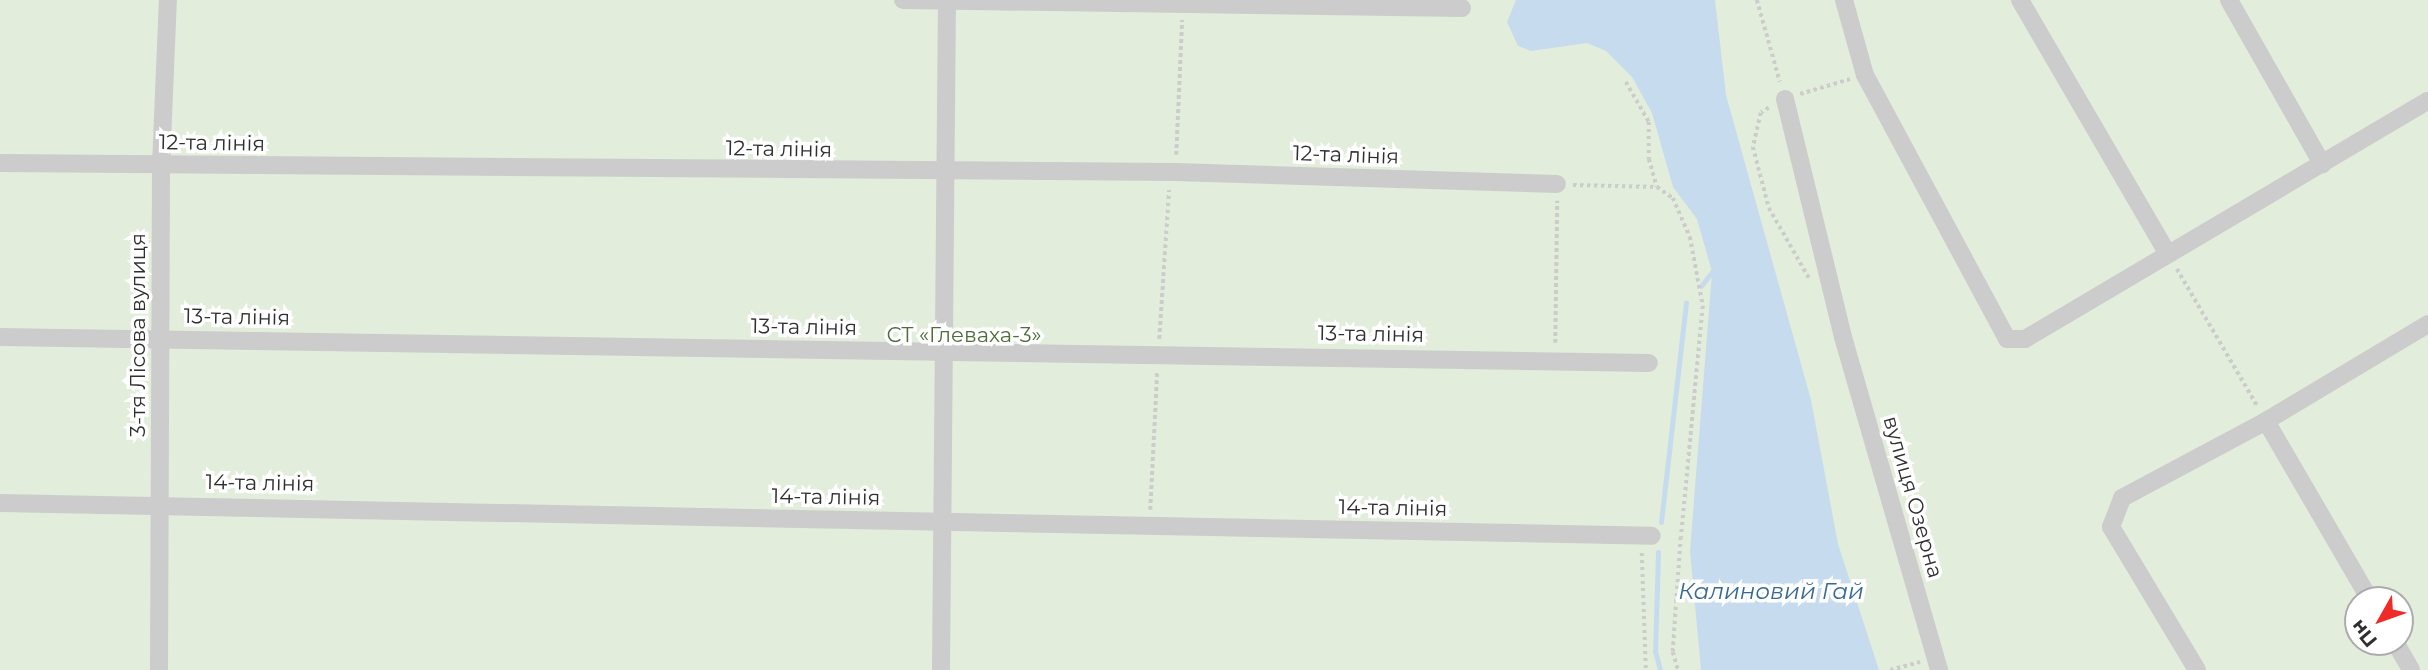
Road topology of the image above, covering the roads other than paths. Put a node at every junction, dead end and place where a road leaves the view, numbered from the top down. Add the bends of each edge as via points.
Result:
1 (168, 0) edge
2 (903, 0) edge
3 (947, 0) edge
4 (1844, 0) edge
5 (2020, 0) edge
6 (2229, 0) edge
7 (1462, 8) dead end
8 (1785, 99) road end
9 (2428, 102) edge
10 (0, 163) edge
11 (2322, 164) junction
12 (161, 165) junction
13 (945, 173) junction
14 (1557, 184) road end
15 (2168, 254) junction
16 (2426, 329) edge
17 (0, 337) edge
18 (161, 339) junction
19 (944, 352) junction
20 (1648, 363) dead end
21 (2266, 421) junction
22 (0, 503) edge
23 (159, 504) junction
24 (942, 523) junction
25 (1646, 536) road end
26 (2362, 586) edge
27 (1937, 664) edge
28 (159, 670) edge
29 (941, 670) edge
30 (2197, 670) edge

1 - 12 street, 3-тя Лісова вулиця
2 - 3 street
3 - 7 street
3 - 13 street
4 - 15 street via 1865,75 2007,338 2025,339
5 - 15 street
6 - 11 street
8 - 27 street, вулиця Озерна via 1843,337
9 - 11 street
10 - 12 street, 12-та лінія
11 - 15 street
12 - 13 street, 12-та лінія
12 - 18 street, 3-тя Лісова вулиця
13 - 14 street, 12-та лінія via 1175,172
13 - 19 street
16 - 21 street
17 - 18 street, 13-та лінія
18 - 19 street, 13-та лінія
18 - 23 street, 3-тя Лісова вулиця
19 - 20 street, 13-та лінія
19 - 24 street
21 - 26 street
21 - 30 street via 2123,498 2111,527
22 - 23 street, 14-та лінія
23 - 24 street, 14-та лінія
23 - 28 street, 3-тя Лісова вулиця
24 - 25 street, 14-та лінія
24 - 29 street

